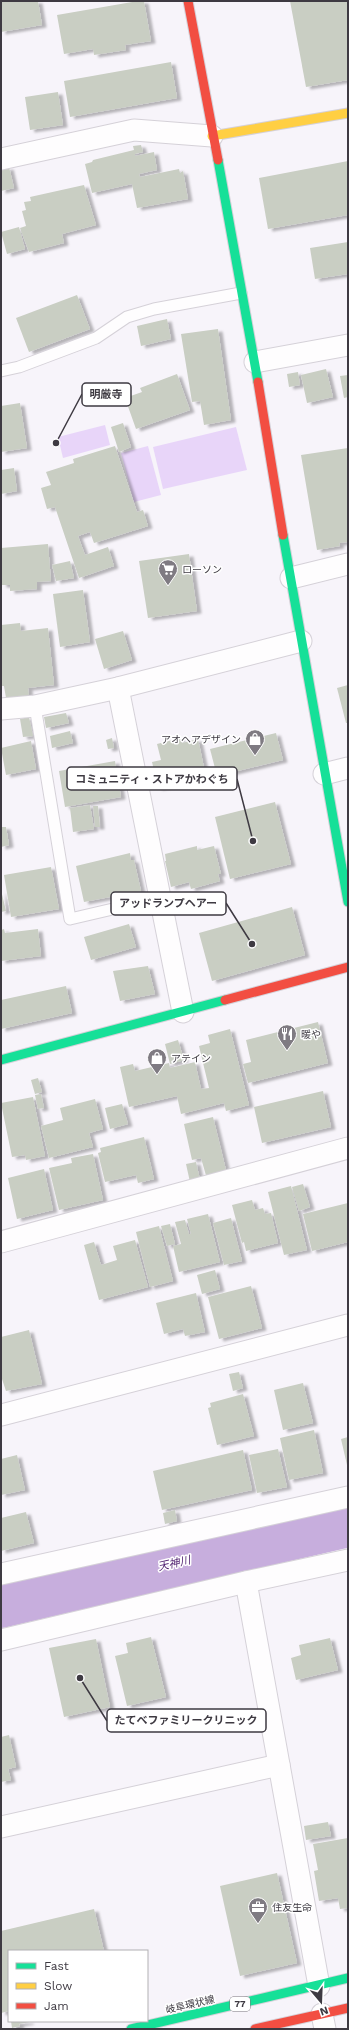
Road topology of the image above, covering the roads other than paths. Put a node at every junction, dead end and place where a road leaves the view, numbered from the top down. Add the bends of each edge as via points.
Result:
1 (188, 1) edge
2 (348, 113) edge
3 (212, 136) junction
4 (1, 159) edge
5 (241, 293) junction
6 (348, 345) edge
7 (255, 362) junction
8 (1, 371) edge
9 (348, 564) edge
10 (291, 578) junction
11 (301, 641) junction
12 (118, 688) junction
13 (35, 706) junction
14 (1, 709) edge
15 (348, 768) edge
16 (324, 774) junction
17 (160, 898) junction
18 (348, 902) edge
19 (348, 967) edge
20 (183, 1012) junction
21 (1, 1060) edge
22 (348, 1148) edge
23 (1, 1242) edge
24 (348, 1325) edge
25 (1, 1415) edge
26 (348, 1496) edge
27 (348, 1560) edge
28 (1, 1574) edge
29 (246, 1582) junction
30 (1, 1640) edge
31 (279, 1764) junction
32 (1, 1827) edge
33 (348, 1978) edge
34 (319, 1986) junction
35 (348, 2008) edge
36 (323, 2021) edge
37 (131, 2029) edge
38 (255, 2029) edge

1 - 3 street
2 - 3 street
3 - 4 street via 134,130
3 - 5 street
5 - 7 street
5 - 8 lane via 154,309 128,317 96,338 19,367
6 - 7 street
7 - 10 street
9 - 10 street
10 - 11 street
11 - 12 street
11 - 16 street
12 - 13 street
12 - 17 street
13 - 14 street
13 - 17 lane via 70,919
15 - 16 street
16 - 18 street
17 - 20 street
19 - 20 street
20 - 21 street
22 - 23 street
24 - 25 street
26 - 28 street
27 - 29 street
29 - 30 street
29 - 31 street
31 - 32 street
31 - 34 street
33 - 34 street, 岐阜環状線 / 77
34 - 37 street, 岐阜環状線 / 77
35 - 36 street
36 - 38 street

